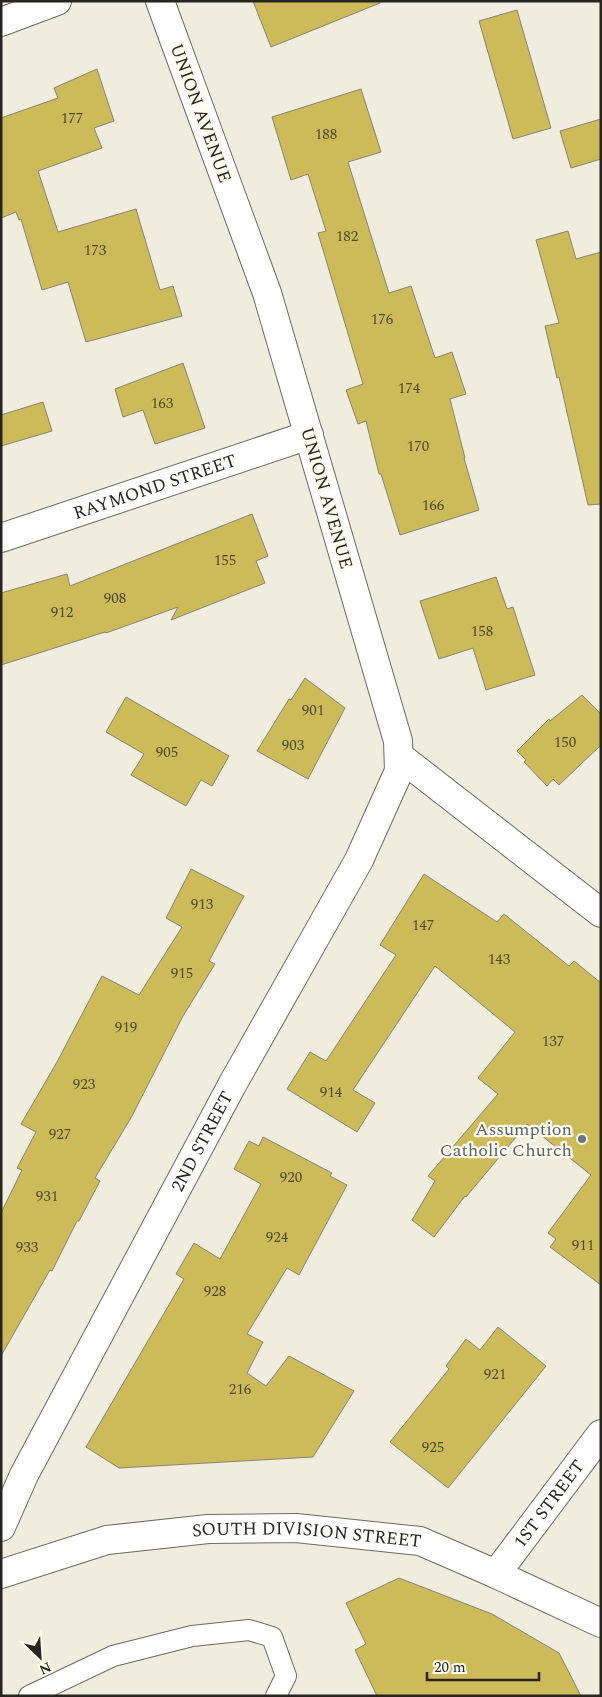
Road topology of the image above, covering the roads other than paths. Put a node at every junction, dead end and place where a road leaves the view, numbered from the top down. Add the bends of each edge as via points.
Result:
1 (57, 1) edge
2 (160, 1) edge
3 (1, 22) edge
4 (309, 435) junction
5 (1, 538) edge
6 (399, 756) junction
7 (601, 913) edge
8 (601, 1434) edge
9 (1, 1527) edge
10 (1, 1574) edge
11 (496, 1574) junction
12 (601, 1623) edge
13 (30, 1696) edge
14 (276, 1696) edge

1 - 3 street
2 - 4 street, UNION AVENUE via 267,293
4 - 5 street, RAYMOND STREET
4 - 6 street, UNION AVENUE via 398,741
6 - 7 street
6 - 9 street, 2ND STREET via 399,771 359,860 232,1086 24,1476
8 - 11 street, 1ST STREET
10 - 11 street, SOUTH DIVISION STREET via 107,1540 208,1529 296,1528 420,1541
11 - 12 street, SOUTH DIVISION STREET
13 - 14 lane via 113,1656 192,1636 248,1630 272,1637 286,1676

